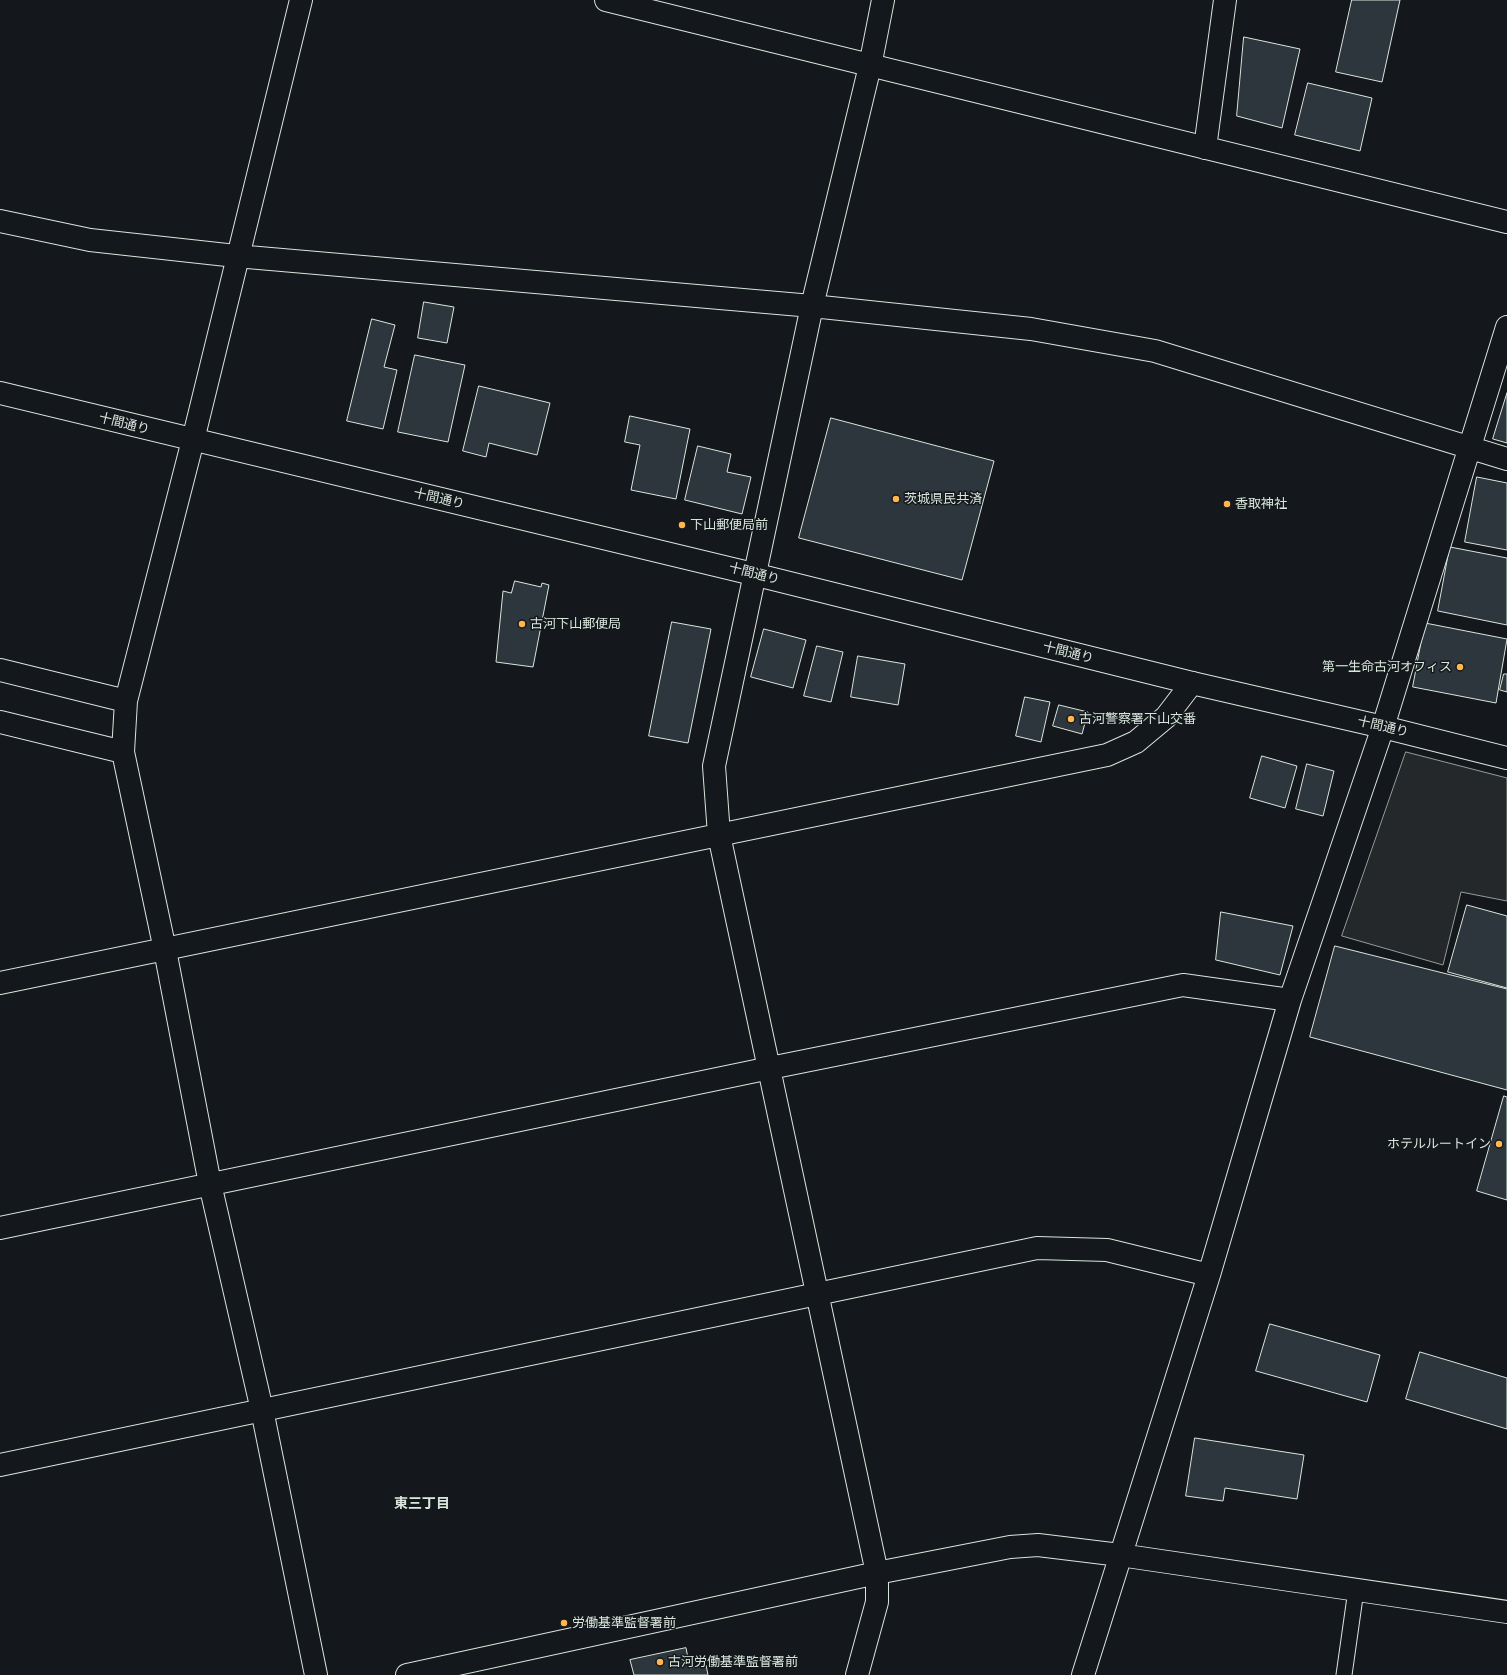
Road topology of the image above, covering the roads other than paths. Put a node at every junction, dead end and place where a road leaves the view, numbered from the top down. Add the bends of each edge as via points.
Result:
1 (301, 0) edge
2 (606, 0) edge
3 (884, 0) edge
4 (1225, 0) edge
5 (870, 66) junction
6 (1206, 148) junction
7 (0, 221) edge
8 (1507, 222) edge
9 (236, 256) junction
10 (812, 306) junction
11 (1507, 327) edge
12 (0, 393) edge
13 (192, 440) junction
14 (1470, 447) junction
15 (1507, 459) edge
16 (753, 574) junction
17 (0, 670) edge
18 (1192, 684) junction
19 (126, 701) junction
20 (0, 722) edge
21 (1382, 727) junction
22 (123, 752) junction
23 (1507, 758) edge
24 (719, 835) junction
25 (164, 950) junction
26 (0, 983) edge
27 (1290, 1000) junction
28 (770, 1068) junction
29 (210, 1184) junction
30 (0, 1228) edge
31 (1209, 1274) junction
32 (817, 1294) junction
33 (262, 1410) junction
34 (0, 1465) edge
35 (1120, 1555) junction
36 (877, 1573) junction
37 (1356, 1590) junction
38 (1507, 1612) edge
39 (316, 1675) edge
40 (407, 1675) edge
41 (857, 1675) edge
42 (1083, 1675) edge
43 (1344, 1675) edge

1 - 9 street
2 - 5 street
3 - 5 street
4 - 6 street
5 - 6 street
5 - 10 street
6 - 8 street
7 - 9 street via 90,240
9 - 10 street
9 - 13 street
10 - 14 street via 1031,329 1155,351
10 - 16 street
11 - 14 street
12 - 13 street, 十間通り
13 - 16 street, 十間通り
13 - 19 street
14 - 15 street
14 - 21 street
16 - 18 street, 十間通り
16 - 24 street via 714,766
17 - 19 street
18 - 21 street, 十間通り
18 - 24 street via 1166,717 1136,742 1107,755
19 - 22 street
20 - 22 street
21 - 23 street, 十間通り
21 - 27 street
22 - 25 street
24 - 25 street
24 - 28 street
25 - 26 street
25 - 29 street
27 - 28 street via 1183,985
27 - 31 street
28 - 29 street
28 - 32 street
29 - 30 street
29 - 33 street
31 - 32 street via 1107,1250 1037,1248
31 - 35 street
32 - 33 street
32 - 36 street
33 - 34 street
33 - 39 street
35 - 36 street via 1038,1545 1010,1547
35 - 37 street
35 - 42 street
36 - 40 street
36 - 41 street via 877,1602
37 - 38 street
37 - 43 lane

